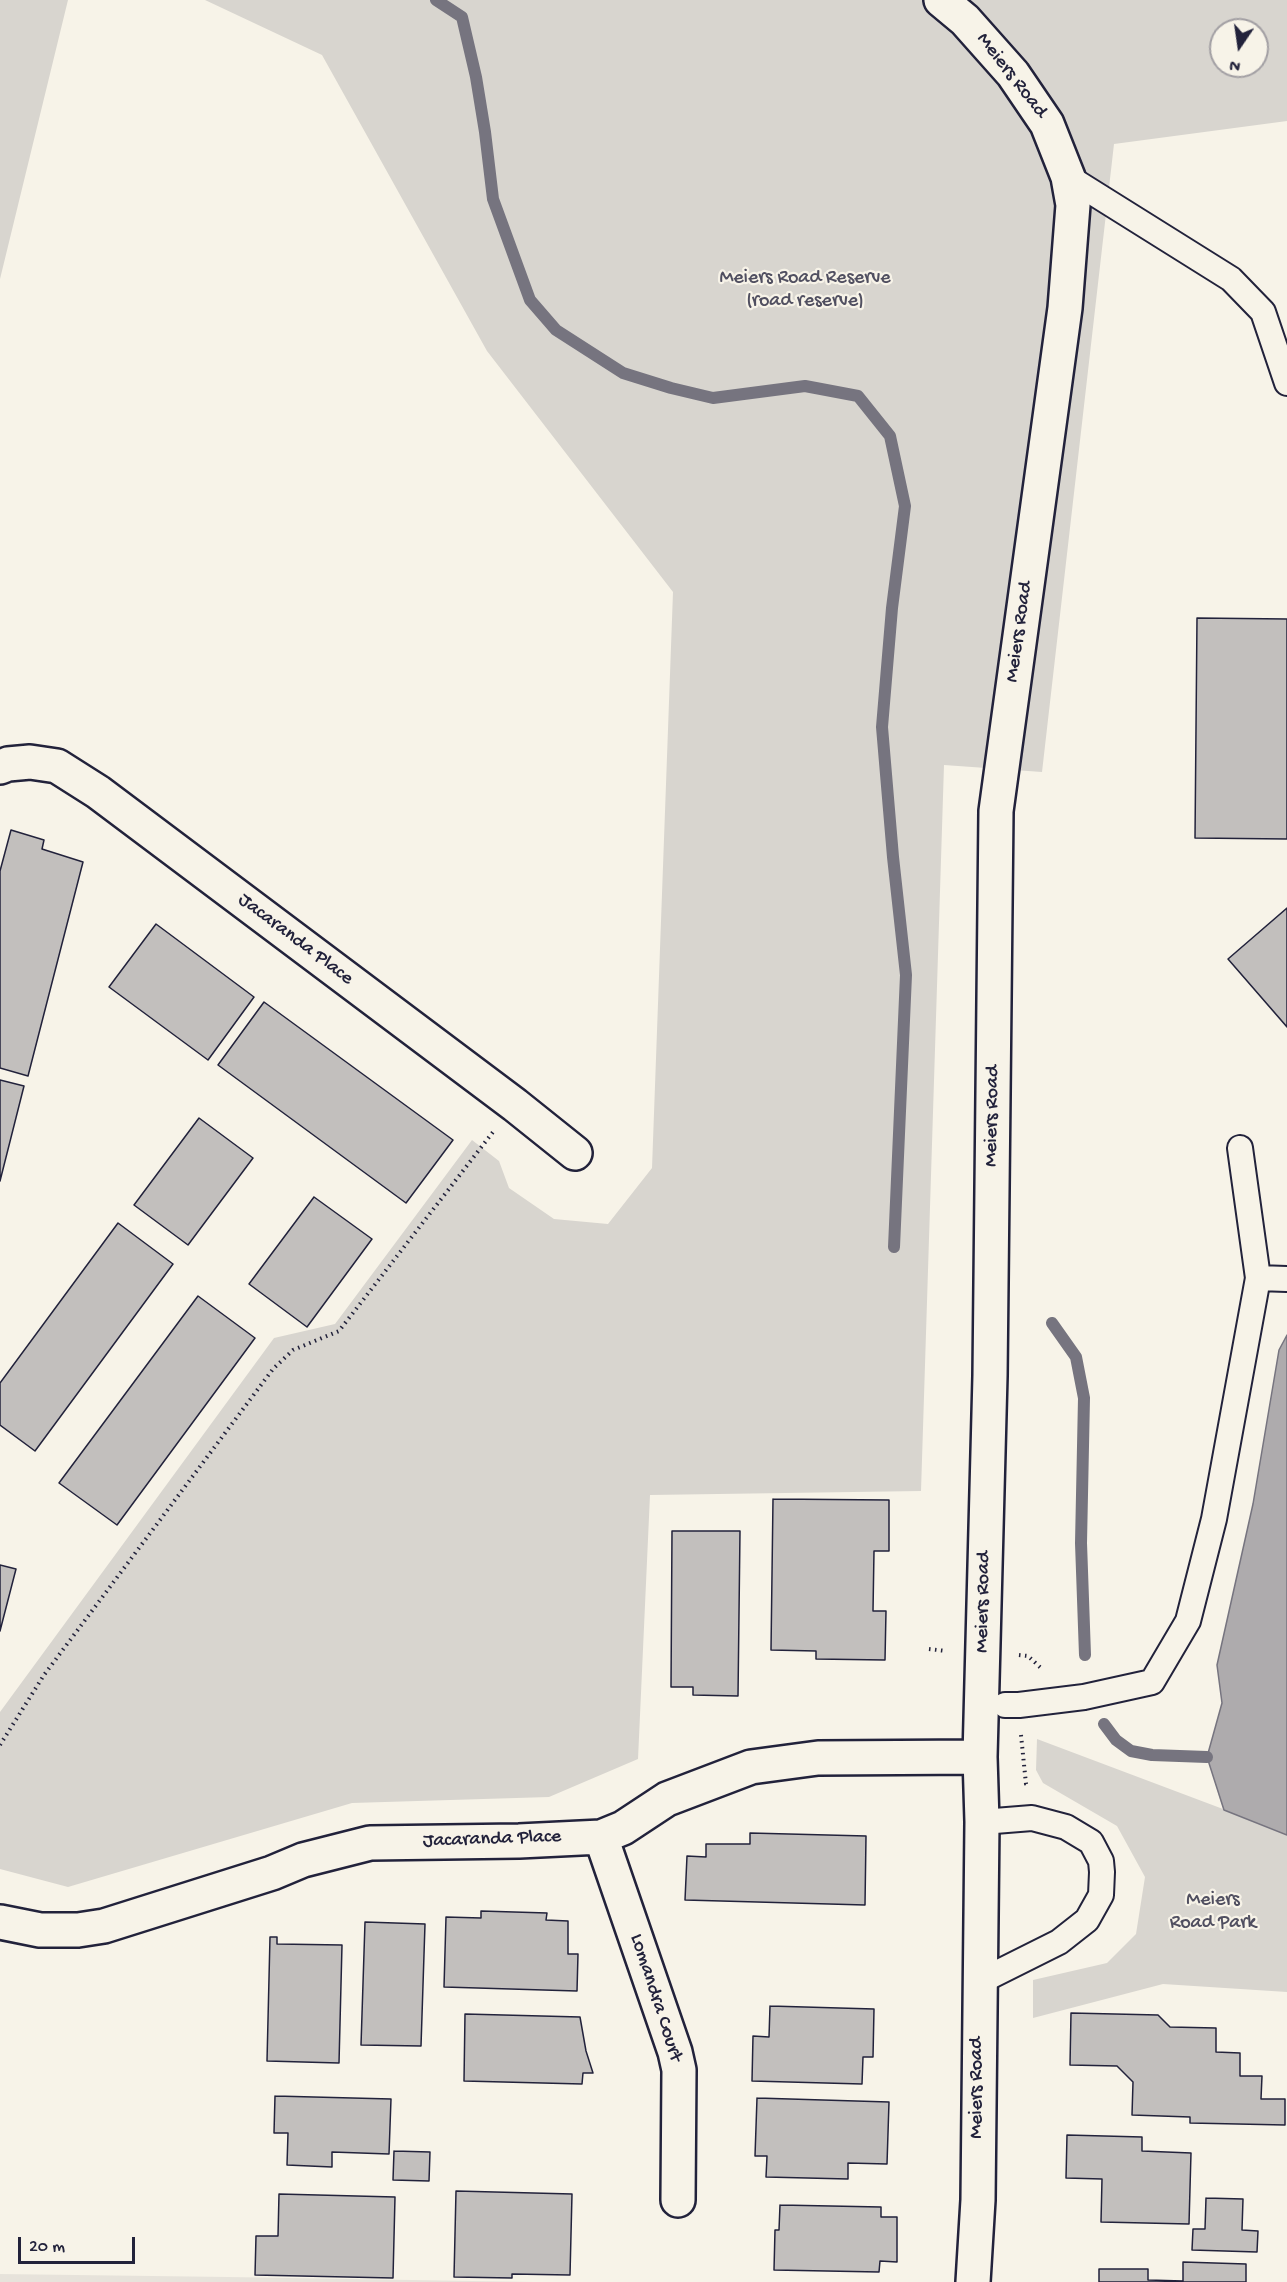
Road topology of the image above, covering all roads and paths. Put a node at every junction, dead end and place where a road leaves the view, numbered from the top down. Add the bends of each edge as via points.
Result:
1 (941, 0) edge
2 (1068, 177) junction
3 (1287, 383) edge
4 (0, 768) edge
5 (495, 1129) dead end
6 (1240, 1148) dead end
7 (575, 1153) dead end
8 (1258, 1278) junction
9 (1287, 1279) edge
10 (928, 1649) dead end
11 (952, 1651) dead end
12 (1014, 1654) dead end
13 (1012, 1705) junction
14 (0, 1745) edge
15 (980, 1758) junction
16 (1034, 1789) dead end
17 (982, 1822) junction
18 (601, 1837) junction
19 (0, 1922) edge
20 (979, 1982) junction
21 (678, 2200) dead end
22 (973, 2282) edge

1 - 2 street, Meiers Road via 966,20 1013,74 1047,124
2 - 3 lane via 1231,279 1263,312
2 - 15 street, Meiers Road via 1073,205 1065,308 996,812 990,1377
4 - 7 street, Jacaranda Place via 30,762 57,766 91,788
5 - 14 path via 339,1331 293,1350 273,1369 44,1675
6 - 8 lane
8 - 9 lane
8 - 13 lane via 1214,1519 1188,1621 1152,1682 1084,1697
10 - 11 path
12 - 13 path
13 - 16 path via 1026,1784
15 - 17 street, Meiers Road
15 - 18 street, Jacaranda Place via 818,1758 751,1767 667,1799
17 - 20 street, Meiers Road
17 - 20 lane via 1032,1818 1066,1827 1091,1842 1102,1872 1101,1895 1087,1920 1059,1942
18 - 19 street, Jacaranda Place via 370,1843 303,1860 104,1926 40,1930
18 - 21 street, Lomandra Court via 679,2070
20 - 22 street, Meiers Road via 978,2200

